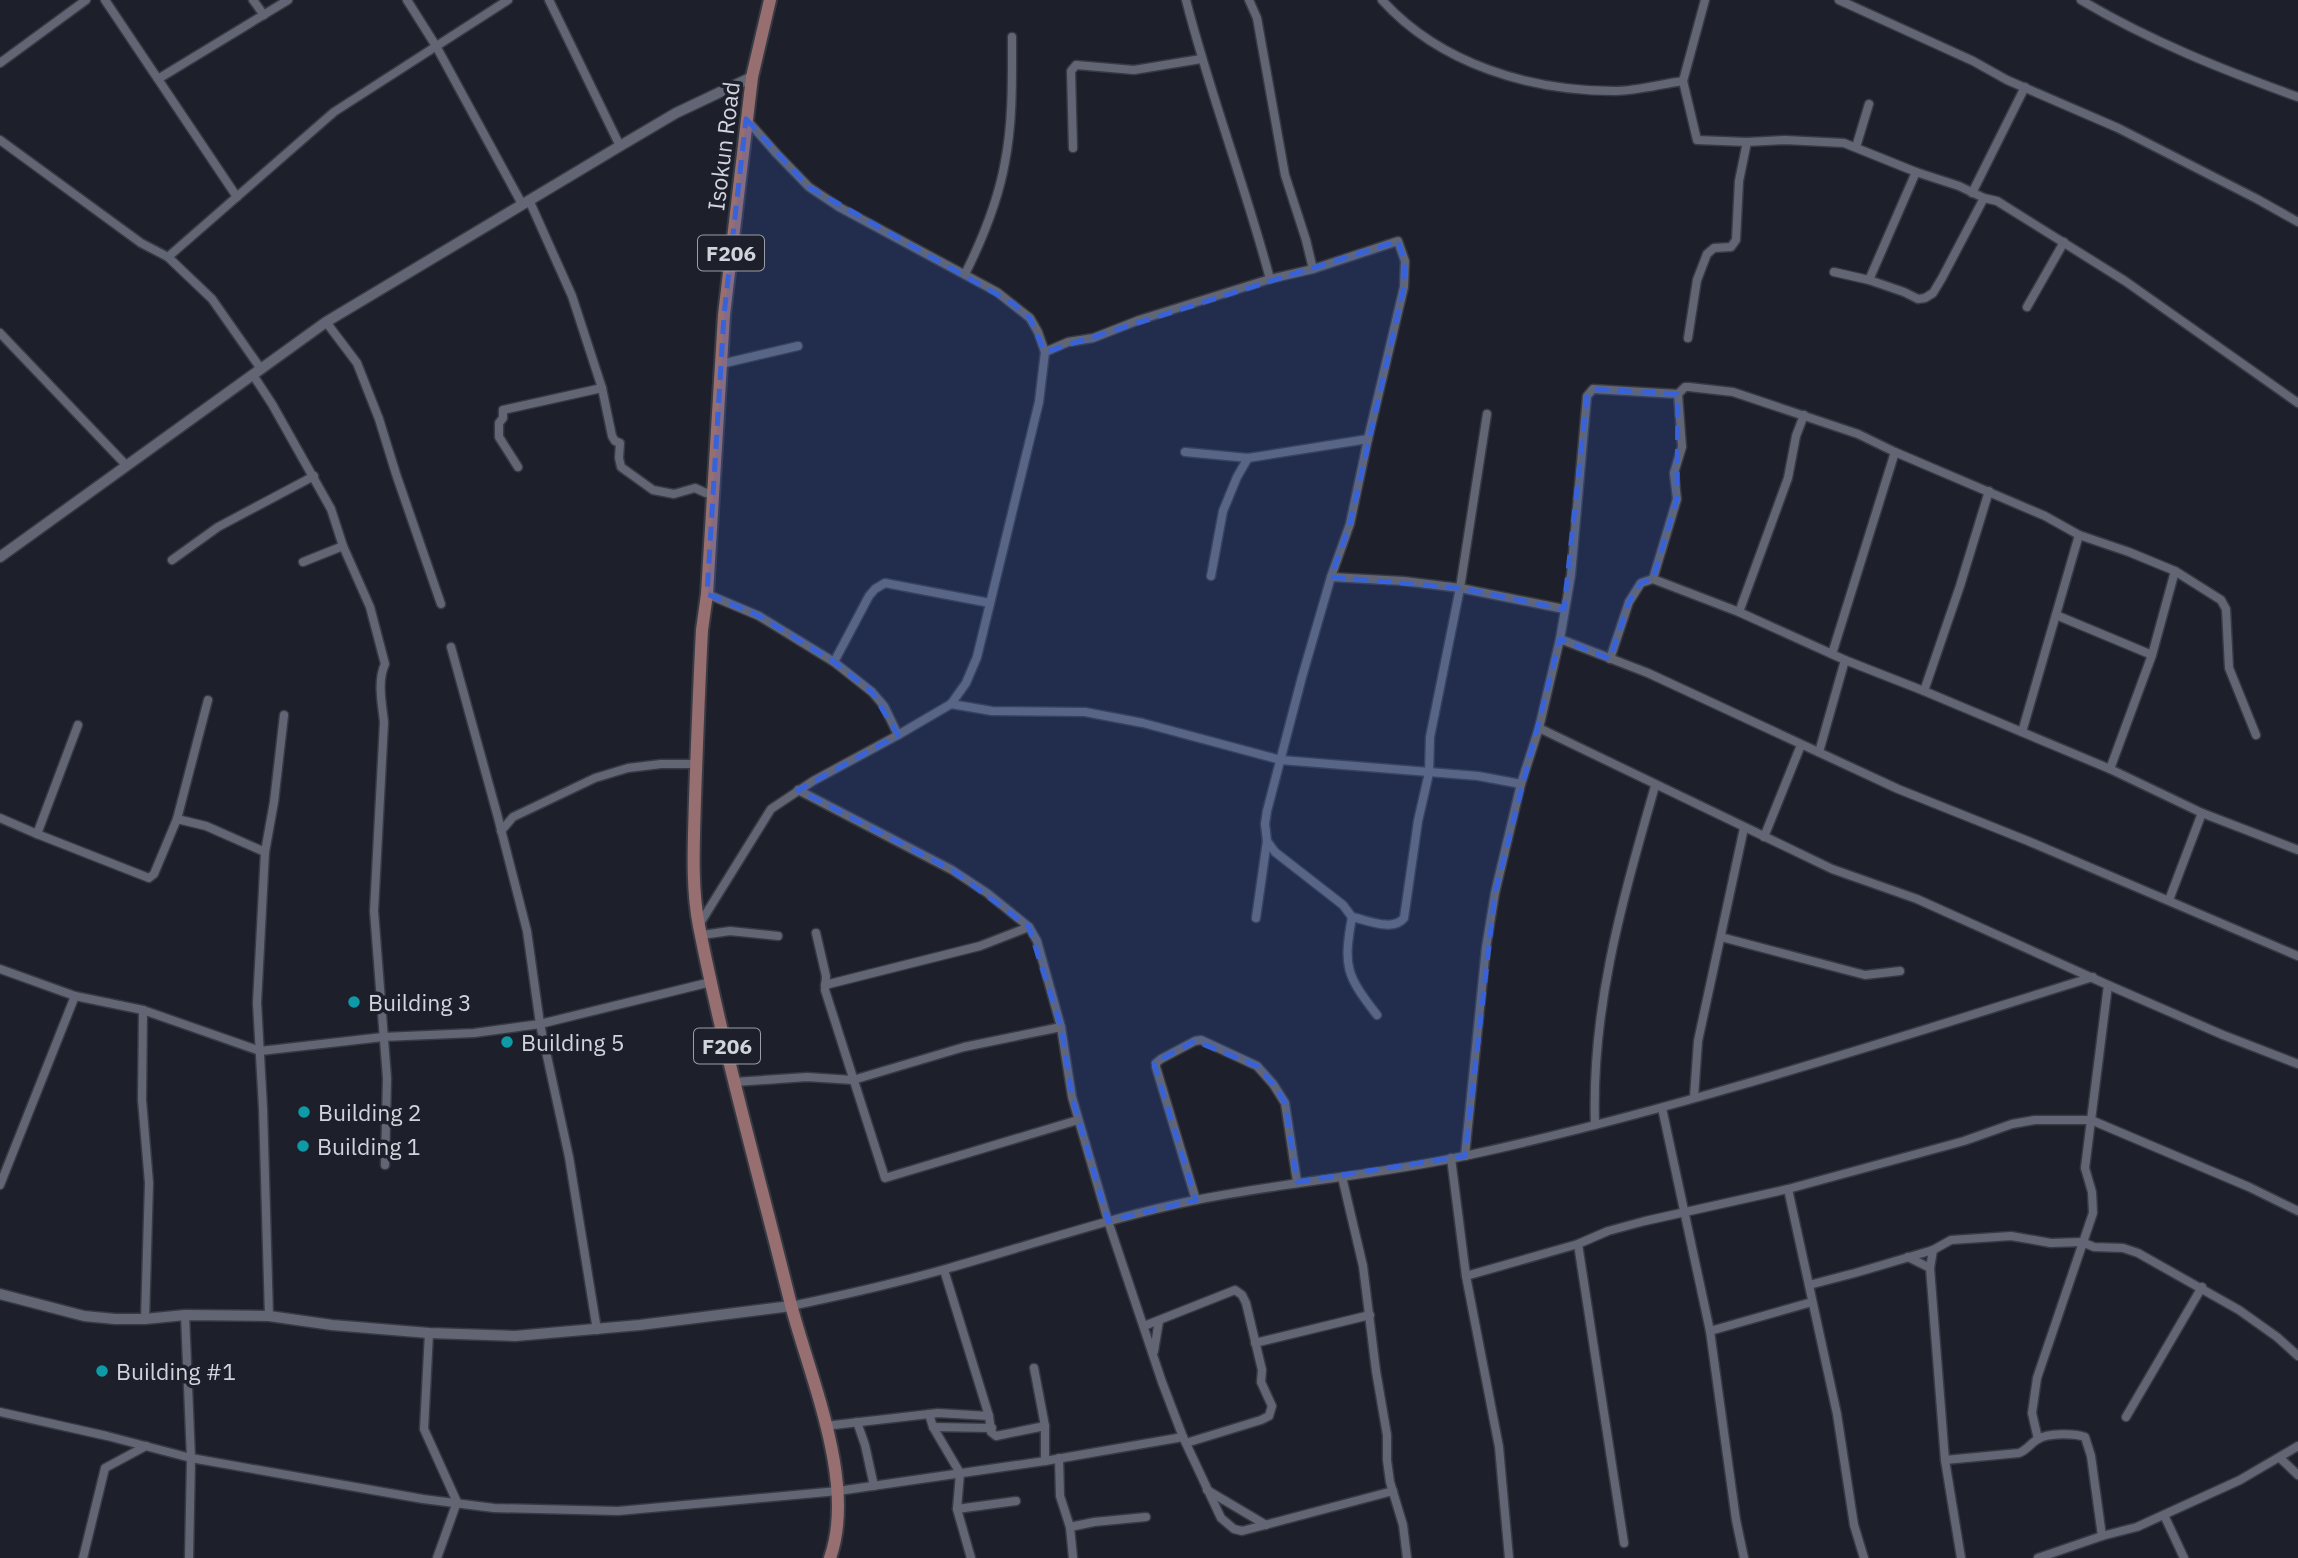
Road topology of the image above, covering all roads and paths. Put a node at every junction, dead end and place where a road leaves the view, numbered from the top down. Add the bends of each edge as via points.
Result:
1 (86, 0) edge
2 (104, 0) edge
3 (253, 0) edge
4 (288, 0) edge
5 (407, 0) edge
6 (508, 0) edge
7 (549, 0) edge
8 (770, 0) edge
9 (1185, 0) edge
10 (1249, 0) edge
11 (1382, 0) edge
12 (1705, 0) edge
13 (1840, 0) edge
14 (2085, 1) edge
15 (264, 15) junction
16 (1012, 37) dead end
17 (436, 46) junction
18 (1201, 59) junction
19 (0, 63) edge
20 (752, 77) junction
21 (158, 79) junction
22 (1684, 80) junction
23 (2025, 87) junction
24 (2298, 97) edge
25 (1869, 104) dead end
26 (747, 119) junction
27 (0, 140) edge
28 (1747, 142) junction
29 (620, 146) junction
30 (1856, 147) junction
31 (1073, 148) dead end
32 (1916, 172) junction
33 (1972, 193) junction
34 (237, 197) junction
35 (1984, 198) junction
36 (525, 202) junction
37 (2298, 221) edge
38 (2064, 242) junction
39 (168, 257) junction
40 (1313, 269) junction
41 (1834, 272) dead end
42 (965, 274) junction
43 (1270, 279) junction
44 (1869, 280) junction
45 (2027, 307) dead end
46 (326, 322) junction
47 (0, 333) edge
48 (1688, 338) dead end
49 (798, 346) dead end
50 (1045, 352) junction
51 (721, 364) junction
52 (257, 372) junction
53 (603, 388) junction
54 (1678, 394) junction
55 (2298, 403) edge
56 (1487, 414) dead end
57 (1804, 415) junction
58 (1368, 439) junction
59 (1185, 452) dead end
60 (1895, 452) junction
61 (1248, 458) junction
62 (126, 466) junction
63 (518, 467) dead end
64 (314, 476) junction
65 (1989, 491) junction
66 (713, 492) junction
67 (2079, 535) junction
68 (343, 546) junction
69 (1, 555) edge
70 (172, 560) dead end
71 (303, 562) dead end
72 (2175, 571) junction
73 (1211, 576) dead end
74 (1331, 577) junction
75 (1653, 579) junction
76 (1460, 588) junction
77 (706, 594) junction
78 (989, 603) junction
79 (441, 604) dead end
80 (1564, 609) junction
81 (1739, 612) junction
82 (2056, 615) junction
83 (1560, 639) junction
84 (451, 647) dead end
85 (1832, 654) junction
86 (2152, 655) junction
87 (1610, 659) junction
88 (1845, 660) junction
89 (834, 662) junction
90 (1924, 691) junction
91 (208, 700) dead end
92 (951, 704) junction
93 (284, 715) dead end
94 (78, 724) dead end
95 (1539, 728) junction
96 (2022, 732) junction
97 (898, 735) junction
98 (2256, 735) dead end
99 (1801, 745) junction
100 (1819, 752) junction
101 (1281, 760) junction
102 (696, 764) junction
103 (2109, 769) junction
104 (1429, 773) junction
105 (1521, 784) junction
106 (1655, 786) junction
107 (799, 790) junction
108 (2202, 813) junction
109 (497, 814) junction
110 (513, 817) junction
111 (0, 818) edge
112 (177, 819) junction
113 (1744, 828) junction
114 (501, 831) junction
115 (37, 834) junction
116 (1764, 837) junction
117 (1267, 841) junction
118 (2298, 850) edge
119 (265, 852) junction
120 (2169, 900) junction
121 (1352, 917) junction
122 (1256, 918) dead end
123 (1029, 928) junction
124 (700, 930) junction
125 (816, 933) dead end
126 (778, 936) dead end
127 (1721, 937) junction
128 (2298, 956) edge
129 (0, 969) edge
130 (1900, 971) dead end
131 (2093, 977) junction
132 (711, 982) junction
133 (825, 985) junction
134 (2108, 985) junction
135 (75, 996) junction
136 (143, 1010) junction
137 (1377, 1015) dead end
138 (540, 1024) junction
139 (1061, 1027) junction
140 (383, 1037) junction
141 (260, 1051) junction
142 (2298, 1064) edge
143 (853, 1080) junction
144 (735, 1082) junction
145 (1694, 1097) junction
146 (1662, 1108) junction
147 (1079, 1120) junction
148 (2091, 1120) junction
149 (1595, 1125) junction
150 (1465, 1156) junction
151 (1451, 1158) junction
152 (385, 1165) dead end
153 (1342, 1177) junction
154 (1297, 1182) junction
155 (0, 1185) edge
156 (1788, 1189) junction
157 (1196, 1200) junction
158 (2298, 1212) edge
159 (1683, 1213) junction
160 (1108, 1221) junction
161 (2082, 1242) junction
162 (1578, 1244) junction
163 (1933, 1250) junction
164 (1908, 1257) junction
165 (1930, 1268) junction
166 (944, 1270) junction
167 (1466, 1276) junction
168 (1809, 1285) junction
169 (2202, 1287) junction
170 (0, 1294) edge
171 (1812, 1302) junction
172 (791, 1306) junction
173 (185, 1315) junction
174 (1370, 1315) junction
175 (269, 1316) junction
176 (145, 1319) junction
177 (1159, 1321) junction
178 (1144, 1326) junction
179 (597, 1330) junction
180 (1710, 1331) junction
181 (429, 1333) junction
182 (2277, 1337) junction
183 (1255, 1343) junction
184 (2298, 1348) edge
185 (1153, 1354) junction
186 (2298, 1356) edge
187 (1034, 1368) dead end
188 (0, 1412) edge
189 (929, 1414) junction
190 (989, 1416) junction
191 (2126, 1417) dead end
192 (857, 1422) junction
193 (825, 1426) junction
194 (1045, 1426) junction
195 (933, 1427) junction
196 (992, 1428) junction
197 (2038, 1439) junction
198 (1184, 1440) junction
199 (146, 1446) junction
200 (2298, 1446) edge
201 (191, 1458) junction
202 (1059, 1458) junction
203 (2280, 1458) junction
204 (1945, 1460) junction
205 (1045, 1461) junction
206 (960, 1473) junction
207 (2298, 1475) edge
208 (874, 1486) junction
209 (1207, 1490) junction
210 (838, 1491) junction
211 (1393, 1491) junction
212 (1016, 1501) dead end
213 (457, 1502) junction
214 (1214, 1504) junction
215 (1230, 1505) junction
216 (957, 1508) junction
217 (2164, 1515) junction
218 (1146, 1517) dead end
219 (1266, 1525) junction
220 (1070, 1527) junction
221 (2102, 1536) junction
222 (1624, 1544) dead end
223 (83, 1558) edge
224 (189, 1558) edge
225 (437, 1558) edge
226 (831, 1558) edge
227 (971, 1558) edge
228 (1073, 1558) edge
229 (1407, 1558) edge
230 (1509, 1558) edge
231 (1744, 1558) edge
232 (1864, 1558) edge
233 (1961, 1558) edge
234 (2038, 1558) edge
235 (2184, 1558) edge

1 - 19 street
2 - 21 street
3 - 15 street
4 - 15 street
5 - 17 street
6 - 17 street
7 - 29 street
8 - 20 main road, Isokun Road / F206
9 - 18 street
10 - 40 street via 1257,18 1285,175
11 - 22 street via 1413,31 1454,57 1533,82 1617,91
12 - 22 street
13 - 23 street
14 - 24 street via 2163,44
15 - 21 street
16 - 42 street via 1005,162 984,236
17 - 34 street via 334,112
17 - 36 street
18 - 31 street via 1134,70 1076,65 1070,71
18 - 43 street
20 - 26 main road, Isokun Road / F206
20 - 29 street
21 - 34 street
22 - 28 street via 1697,140
23 - 33 street
23 - 37 street via 2118,128
25 - 30 street
26 - 42 street via 809,187
26 - 51 main road, Isokun Road / F206
27 - 39 street via 141,243
28 - 30 street via 1834,141
28 - 48 street via 1739,181 1736,240 1731,247 1714,248 1707,254 1697,280
29 - 36 street
30 - 32 street
32 - 33 street
32 - 44 street
33 - 35 street
34 - 39 street
35 - 38 street via 1997,201
35 - 44 street via 1933,293 1918,299
36 - 46 street
36 - 53 street via 572,296
38 - 45 street
38 - 55 street
39 - 52 street via 212,299
40 - 43 street
40 - 58 street via 1398,241 1405,261 1404,287
41 - 44 street
42 - 50 street via 1030,318
43 - 50 street
46 - 52 street
46 - 79 street via 357,363
47 - 62 street
49 - 51 street
50 - 78 street via 1039,402
51 - 66 main road, Isokun Road / F206
52 - 62 street
52 - 64 street
53 - 63 street via 503,410 499,437
53 - 66 street via 612,436 621,443 619,458 626,472 653,490
54 - 57 street via 1685,387 1733,392
54 - 75 street via 1682,447 1674,473 1677,499
54 - 80 street via 1597,388 1587,396
56 - 76 street
57 - 60 street
57 - 81 street via 1788,478
58 - 61 street
58 - 74 street via 1350,524
59 - 61 street
60 - 65 street
60 - 85 street
61 - 73 street via 1223,511
62 - 69 street
64 - 68 street
64 - 70 street via 218,527
65 - 67 street
65 - 90 street
66 - 77 main road, Isokun Road / F206
67 - 72 street
67 - 82 street
68 - 71 street
68 - 140 street via 370,607 384,667 374,911
72 - 86 street
72 - 98 street via 2221,600 2227,609 2229,668
74 - 76 street
74 - 101 street
75 - 81 street
75 - 87 street via 1641,583 1629,602
76 - 80 street
76 - 104 street via 1430,737
77 - 89 street via 759,616
77 - 102 main road, F206
78 - 89 street via 885,583 869,596
78 - 92 street via 977,657
80 - 83 street
81 - 85 street
82 - 86 street
82 - 96 street
83 - 87 street
83 - 95 street
84 - 109 street
85 - 88 street
86 - 103 street
87 - 99 street via 1670,682
88 - 90 street
88 - 100 street
89 - 97 street via 878,699
90 - 96 street
91 - 112 street
92 - 97 street
92 - 101 street via 992,711 1085,712
93 - 119 street
94 - 115 street
95 - 105 street
95 - 106 street
96 - 103 street
97 - 107 street
99 - 100 street
99 - 116 street
100 - 120 street
101 - 104 street
101 - 117 street via 1265,824
102 - 110 street via 628,768 595,778
102 - 124 main road, F206 via 693,854
103 - 108 street
104 - 105 street
104 - 121 street via 1402,922 1394,926
105 - 150 street via 1486,948
106 - 113 street
106 - 149 street via 1607,971 1594,1082
107 - 123 street via 952,870
107 - 124 street via 771,809
108 - 118 street
108 - 120 street
109 - 110 street
109 - 114 street
110 - 114 street
111 - 115 street
112 - 115 street via 149,878
112 - 119 street
113 - 116 street
113 - 127 street
114 - 138 street via 527,931
116 - 131 street
117 - 121 street
117 - 122 street
119 - 141 street via 257,1003
120 - 128 street
121 - 137 street via 1346,961 1356,988
123 - 133 street via 980,946
123 - 139 street via 1037,941
124 - 126 street
124 - 132 main road, F206
125 - 133 street
127 - 130 street via 1865,975
127 - 145 street via 1698,1041
129 - 135 street
131 - 134 street
131 - 145 street
132 - 138 street
132 - 144 main road, F206
133 - 143 street
134 - 142 street
134 - 148 street
135 - 136 street
135 - 155 street
136 - 141 street
136 - 176 street via 142,1100 149,1183
138 - 140 street via 474,1033
138 - 179 street via 569,1157
139 - 143 street via 964,1047
139 - 147 street
140 - 141 street
140 - 152 street
141 - 175 street
143 - 144 street via 807,1077
143 - 147 street via 885,1178
144 - 172 main road, F206
145 - 146 street
146 - 149 street
146 - 159 street
147 - 160 street
148 - 156 street via 2012,1124
148 - 158 street
148 - 161 street via 2085,1168 2093,1213
149 - 150 street
150 - 151 street
151 - 153 street
151 - 167 street
153 - 154 street
153 - 174 street
154 - 157 street
154 - 157 street via 1285,1103 1273,1084 1257,1066 1195,1041 1161,1059 1156,1067
156 - 159 street
156 - 168 street
157 - 160 street
159 - 162 street via 1608,1231
159 - 180 street
160 - 166 street
160 - 178 street
161 - 163 street via 2051,1243 2011,1236 1951,1240
161 - 169 street via 2103,1249 2131,1250
161 - 197 street via 2037,1378 2032,1413
162 - 167 street
162 - 222 street
163 - 164 street
163 - 165 street
164 - 165 street
164 - 168 street
165 - 204 street
166 - 172 street
166 - 190 street
167 - 230 street via 1499,1447
168 - 171 street
169 - 182 street
169 - 191 street
170 - 176 street via 84,1316
171 - 180 street
171 - 232 street
172 - 179 street
172 - 193 main road, F206
173 - 175 street
173 - 176 street
173 - 201 street
174 - 183 street
174 - 211 street
175 - 181 street
177 - 178 street
177 - 183 street via 1236,1290 1246,1303
177 - 185 street
178 - 185 street
179 - 181 street via 515,1336
180 - 231 street
181 - 213 street via 424,1429
182 - 184 street
182 - 186 street
183 - 198 street via 1263,1389 1272,1406 1269,1416
185 - 198 street
187 - 194 street
188 - 199 street
189 - 190 street
189 - 192 street
189 - 195 street
190 - 196 street
192 - 193 street
192 - 208 street
193 - 210 main road, F206
194 - 196 street via 996,1436
194 - 205 street
195 - 196 street
195 - 206 street
197 - 204 street via 2019,1453
197 - 221 street via 2071,1433 2085,1437
198 - 202 street
198 - 209 street
199 - 201 street
199 - 223 street via 105,1468
200 - 203 street
201 - 213 street
201 - 224 street
202 - 205 street
202 - 220 street via 1060,1496
203 - 207 street
203 - 217 street
204 - 233 street
205 - 206 street
206 - 208 street
206 - 216 street
208 - 210 street
209 - 214 street
209 - 215 street
210 - 213 street via 618,1511 494,1508
210 - 226 main road, F206 via 839,1525
211 - 219 street
211 - 229 street
212 - 216 street
213 - 225 street
214 - 215 street
214 - 219 street via 1220,1518 1234,1529
215 - 219 street
216 - 227 street
217 - 221 street
217 - 235 street
218 - 220 street
220 - 228 street
221 - 234 street

